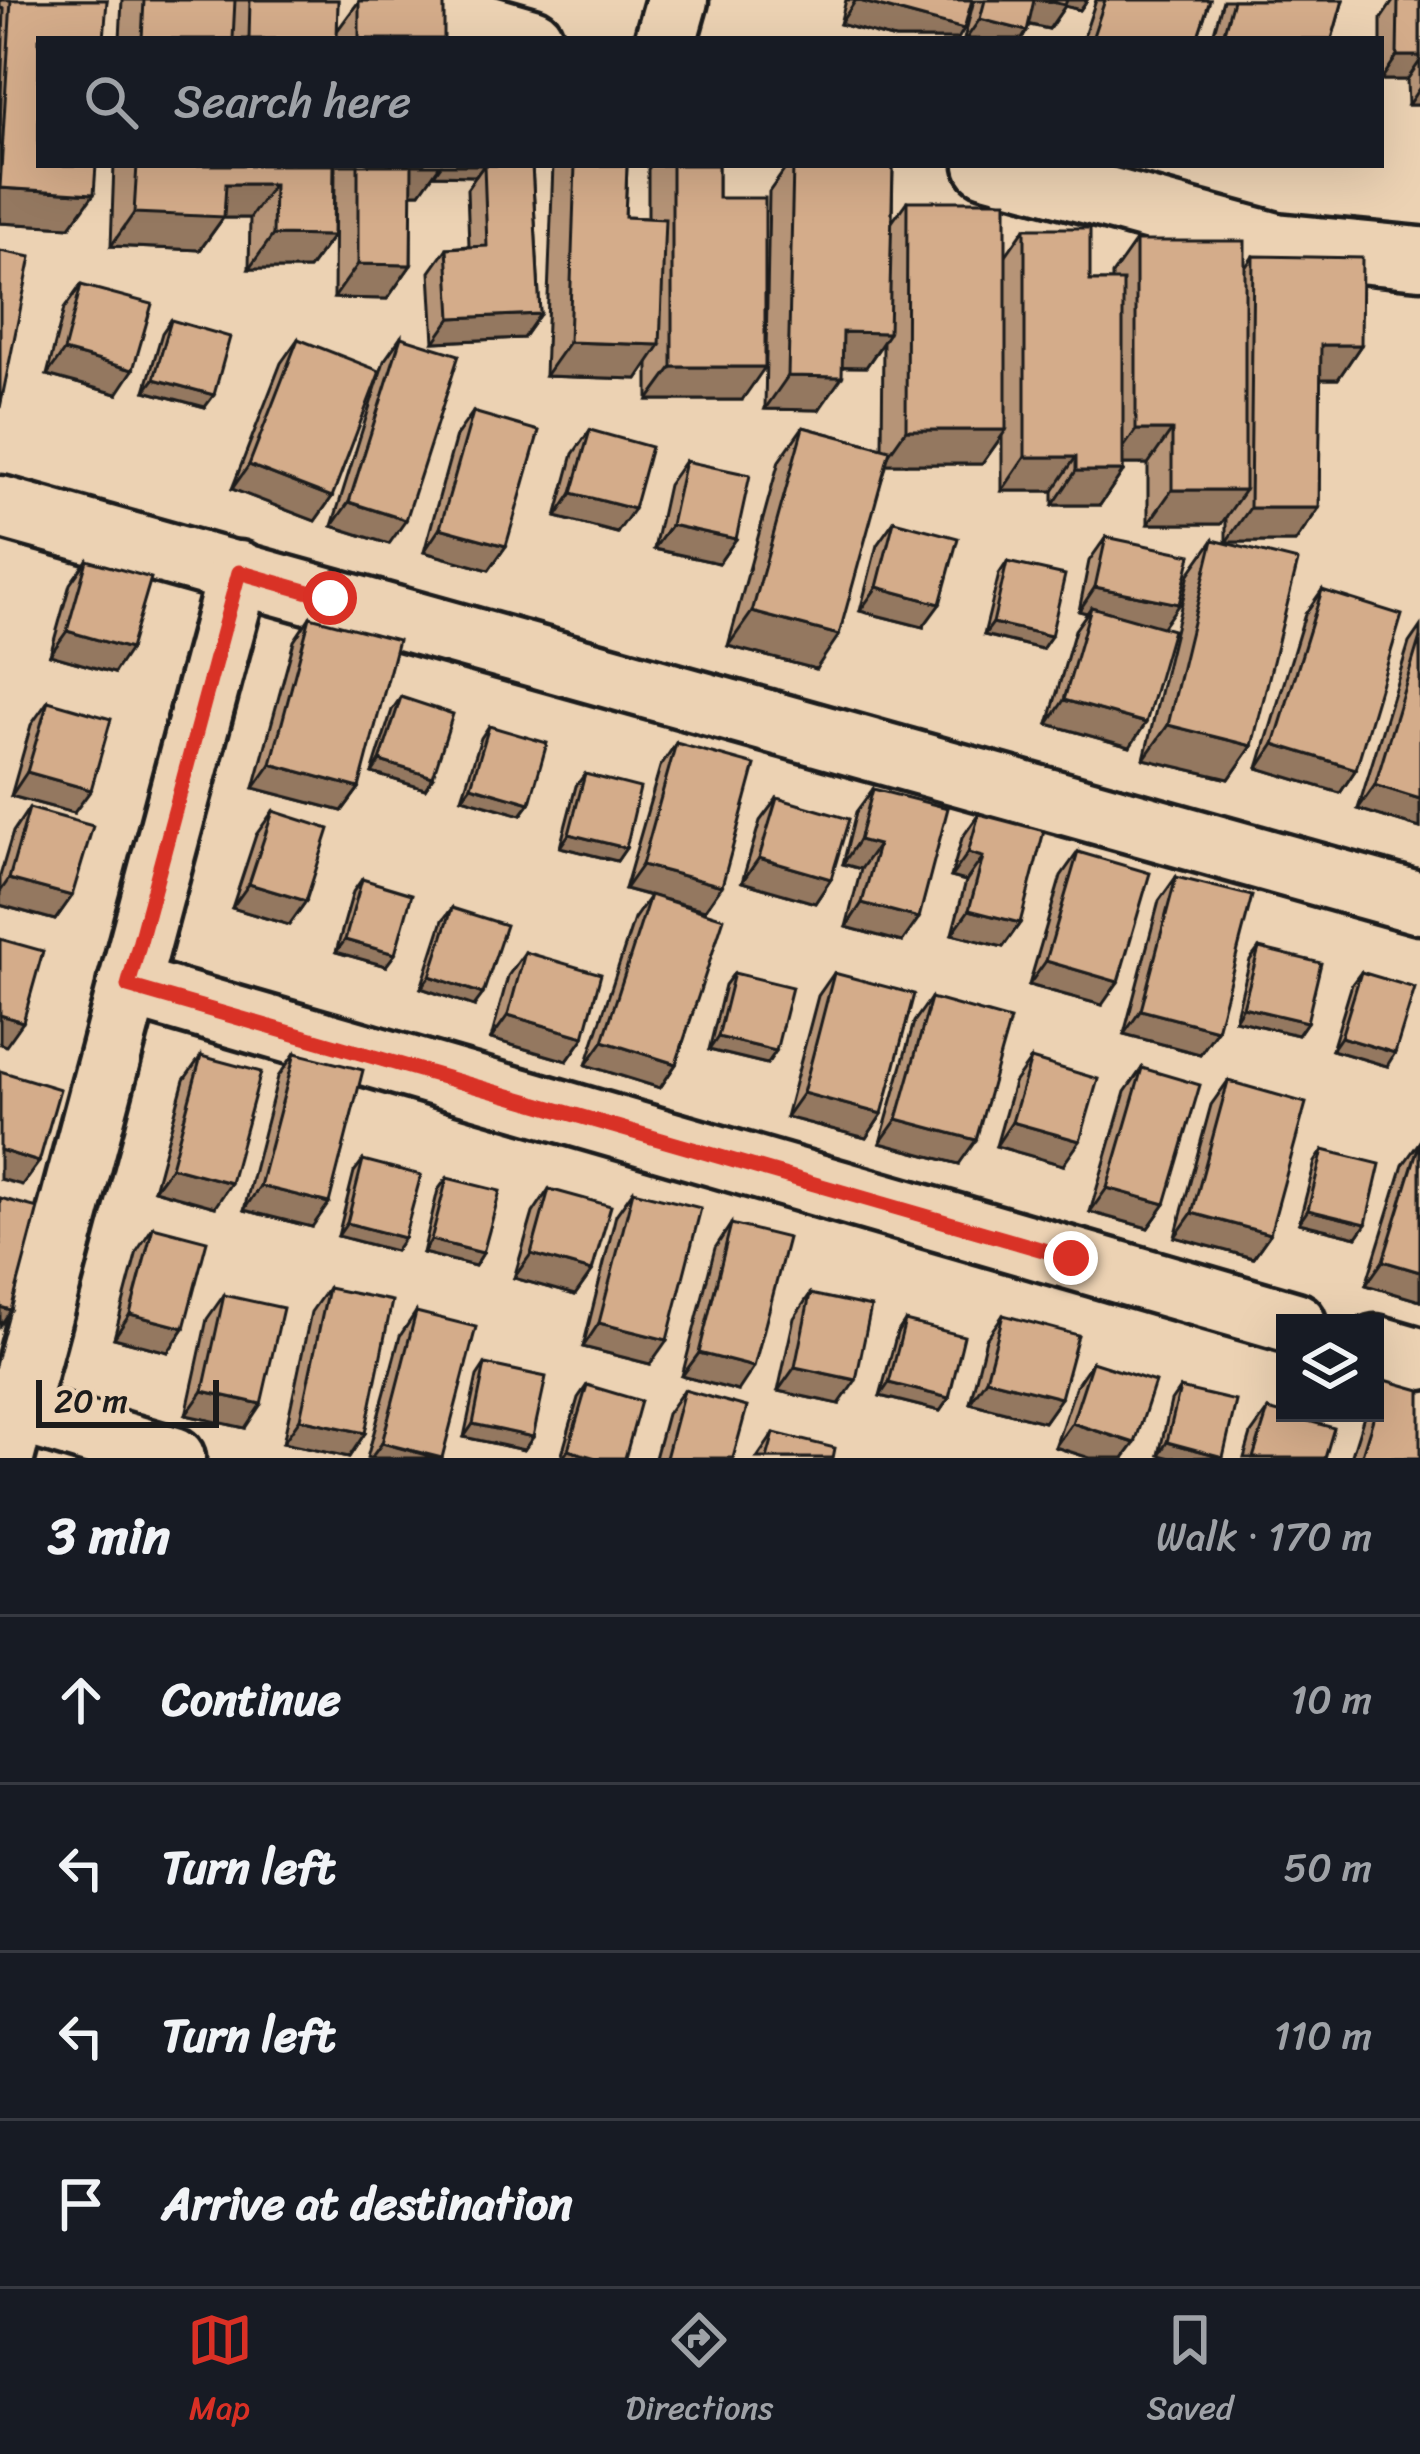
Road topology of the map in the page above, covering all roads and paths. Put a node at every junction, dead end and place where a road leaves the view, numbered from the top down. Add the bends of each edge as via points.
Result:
1 (395, 0) edge
2 (677, 0) edge
3 (521, 36) edge
4 (667, 36) edge
5 (997, 168) edge
6 (1420, 258) edge
7 (0, 507) edge
8 (239, 572) junction
9 (1420, 903) edge
10 (128, 986) junction
11 (1276, 1318) edge
12 (1384, 1349) edge
13 (1420, 1359) edge
14 (9, 1434) edge
15 (174, 1458) edge

1 - 3 street
2 - 4 street
5 - 6 street via 1276,244
7 - 8 street
8 - 9 street
8 - 10 street
10 - 11 street
10 - 14 street
12 - 13 street
14 - 15 street

